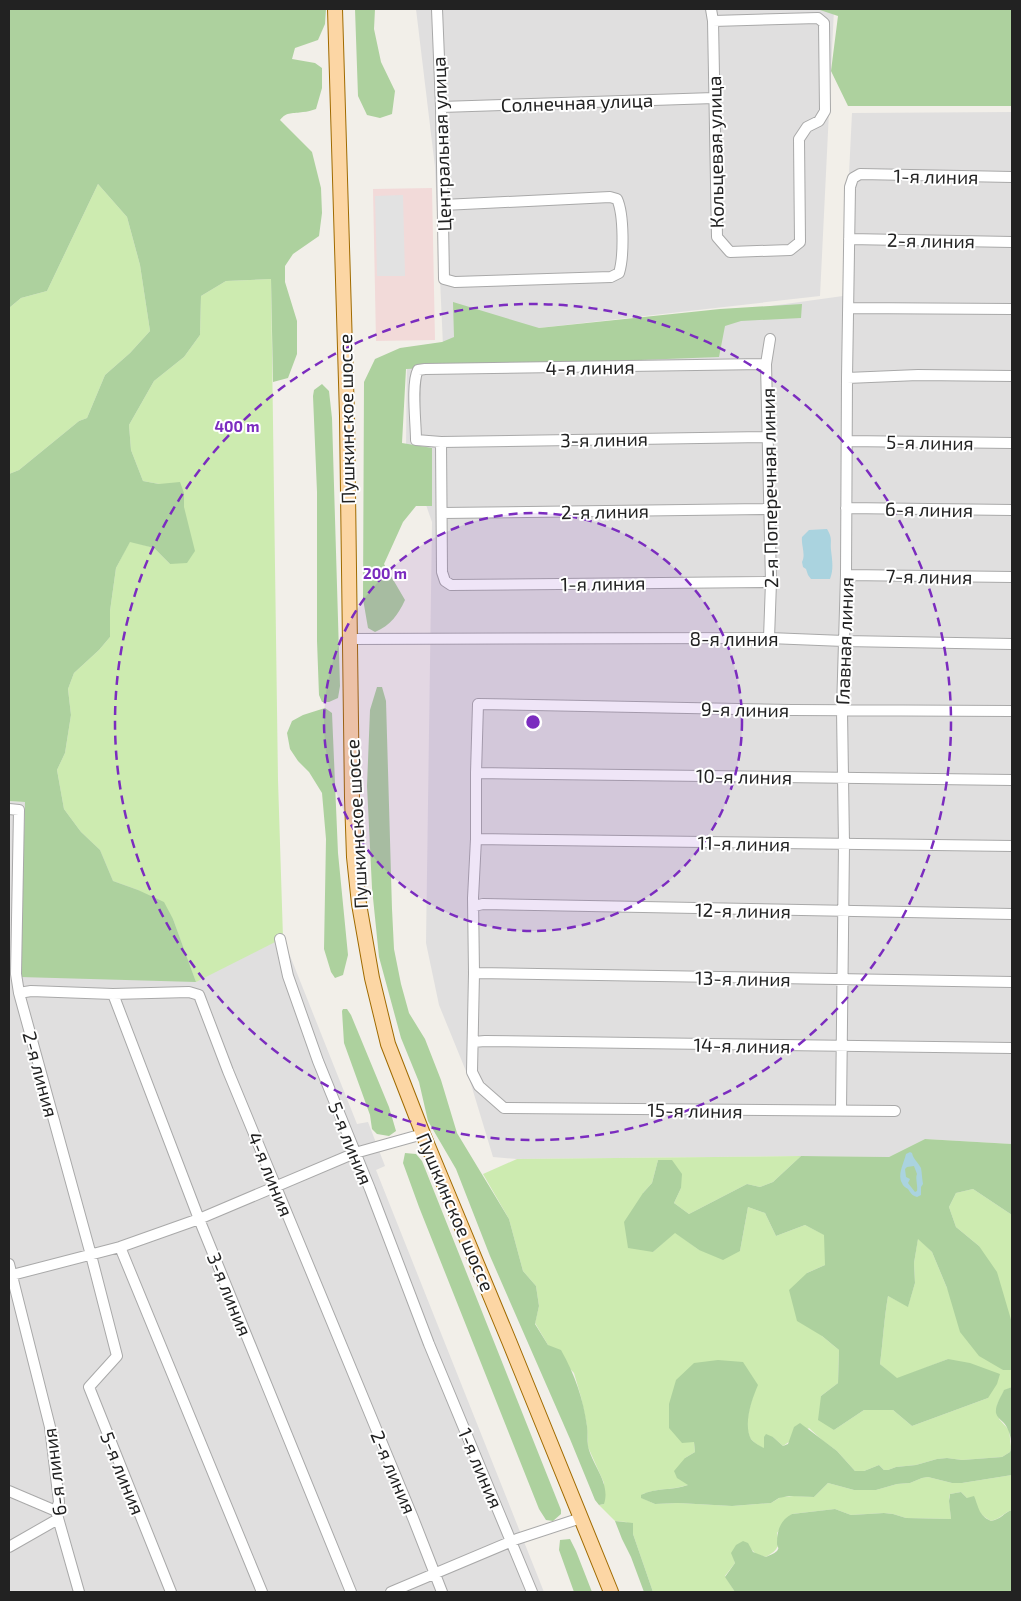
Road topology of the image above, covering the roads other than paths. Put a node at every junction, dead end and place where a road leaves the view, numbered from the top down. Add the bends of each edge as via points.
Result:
1 (336, 9) edge
2 (437, 9) edge
3 (711, 9) edge
4 (713, 22) junction
5 (714, 98) junction
6 (441, 107) junction
7 (860, 174) joint
8 (1012, 177) edge
9 (443, 205) junction
10 (849, 239) junction
11 (1012, 242) edge
12 (848, 308) junction
13 (1012, 310) edge
14 (770, 339) dead end
15 (766, 364) junction
16 (416, 375) joint
17 (1012, 376) edge
18 (847, 378) junction
19 (768, 437) junction
20 (847, 441) junction
21 (441, 442) junction
22 (1012, 443) edge
23 (846, 508) junction
24 (769, 509) junction
25 (1012, 510) edge
26 (442, 513) junction
27 (846, 575) junction
28 (1012, 577) edge
29 (771, 582) junction
30 (770, 638) junction
31 (350, 639) junction
32 (844, 641) junction
33 (1012, 644) edge
34 (842, 710) junction
35 (1012, 712) edge
36 (476, 773) junction
37 (843, 778) junction
38 (1012, 780) edge
39 (14, 809) edge
40 (476, 840) junction
41 (844, 844) junction
42 (1012, 846) edge
43 (473, 902) junction
44 (843, 912) junction
45 (1012, 914) edge
46 (280, 939) dead end
47 (474, 973) junction
48 (843, 980) junction
49 (1012, 982) edge
50 (19, 993) junction
51 (113, 994) junction
52 (473, 1042) junction
53 (842, 1046) junction
54 (1012, 1048) edge
55 (895, 1111) dead end
56 (841, 1112) junction
57 (423, 1134) junction
58 (355, 1153) junction
59 (276, 1187) junction
60 (199, 1219) junction
61 (120, 1247) junction
62 (91, 1255) junction
63 (9, 1264) edge
64 (12, 1275) junction
65 (111, 1333) joint
66 (429, 1344) joint
67 (343, 1353) joint
68 (9, 1491) edge
69 (57, 1515) junction
70 (581, 1518) junction
71 (512, 1542) junction
72 (9, 1547) edge
73 (435, 1574) junction
74 (79, 1592) edge
75 (171, 1592) edge
76 (262, 1592) edge
77 (351, 1592) edge
78 (391, 1592) edge
79 (442, 1592) edge
80 (532, 1592) edge
81 (611, 1592) edge

1 - 31 main road, Пушкинское шоссе
2 - 6 street, Центральная улица
3 - 4 street, Кольцевая улица
4 - 5 street, Кольцевая улица
4 - 5 street, Кольцевая улица via 818,18 824,22 825,110 799,139 800,242 790,250 730,252 717,237
5 - 6 street, Солнечная улица
6 - 9 street, Центральная улица
7 - 8 street, 1-я линия
7 - 10 street, Главная линия via 853,178 850,187
9 - 9 street, Центральная улица via 616,199 621,208 622,263 619,273 611,277 455,282 444,279
10 - 11 street, 2-я линия
10 - 12 street, Главная линия
12 - 13 street
12 - 18 street, Главная линия
14 - 15 street, 2-я Поперечная линия
15 - 16 street, 4-я линия via 425,369 418,370
15 - 19 street, 2-я Поперечная линия
16 - 21 street, 3-я линия via 416,440
17 - 18 street
18 - 20 street, Главная линия
19 - 21 street, 3-я линия
19 - 24 street, 2-я Поперечная линия
20 - 22 street, 5-я линия
20 - 23 street, Главная линия
21 - 26 street
23 - 25 street, 6-я линия
23 - 27 street, Главная линия
24 - 26 street, 2-я линия
24 - 29 street, 2-я Поперечная линия
26 - 29 street, 1-я линия via 442,572 445,581 452,585
27 - 28 street, 7-я линия
27 - 32 street, Главная линия
29 - 30 street, 2-я Поперечная линия
30 - 31 street, 8-я линия
30 - 32 street, 8-я линия
31 - 57 main road, Пушкинское шоссе via 354,857 359,904 388,1044
32 - 33 street, 8-я линия
32 - 34 street, Главная линия
34 - 35 street, 9-я линия
34 - 36 street, 9-я линия via 478,704
34 - 37 street, Главная линия
36 - 37 street, 10-я линия
36 - 40 street
37 - 38 street, 10-я линия
37 - 41 street, Главная линия
39 - 50 street, 2-я линия
40 - 41 street, 11-я линия
40 - 43 street
41 - 42 street, 11-я линия
41 - 44 street, Главная линия
43 - 44 street, 12-я линия
43 - 47 street
44 - 45 street, 12-я линия
44 - 48 street, Главная линия
46 - 58 street, 5-я линия via 302,1018
47 - 48 street, 13-я линия
47 - 52 street
48 - 49 street, 13-я линия
48 - 53 street, Главная линия
50 - 51 street
50 - 62 street, 2-я линия
51 - 59 street, 4-я линия via 189,992 199,995
51 - 60 street, 3-я линия
52 - 53 street, 14-я линия
52 - 56 street, 15-я линия via 472,1072 479,1086 504,1108
53 - 54 street, 14-я линия
53 - 56 street, Главная линия
55 - 56 street, 15-я линия
57 - 58 street
57 - 70 main road, Пушкинское шоссе
58 - 59 street
58 - 66 street, 5-я линия
59 - 60 street
59 - 67 street, 4-я линия
60 - 61 street
60 - 77 street, 3-я линия
61 - 62 street
61 - 76 street
62 - 64 street
62 - 65 street, 2-я линия
63 - 64 street
64 - 69 street, 6-я линия via 50,1426 59,1502
65 - 75 street, 5-я линия via 117,1356 89,1387
66 - 71 street, 1-я линия
67 - 73 street, 2-я линия
68 - 69 street
69 - 72 street
69 - 74 street, 6-я линия
70 - 71 street
70 - 81 main road, Пушкинское шоссе
71 - 73 street
71 - 80 street, 1-я линия
73 - 78 street
73 - 79 street, 2-я линия

